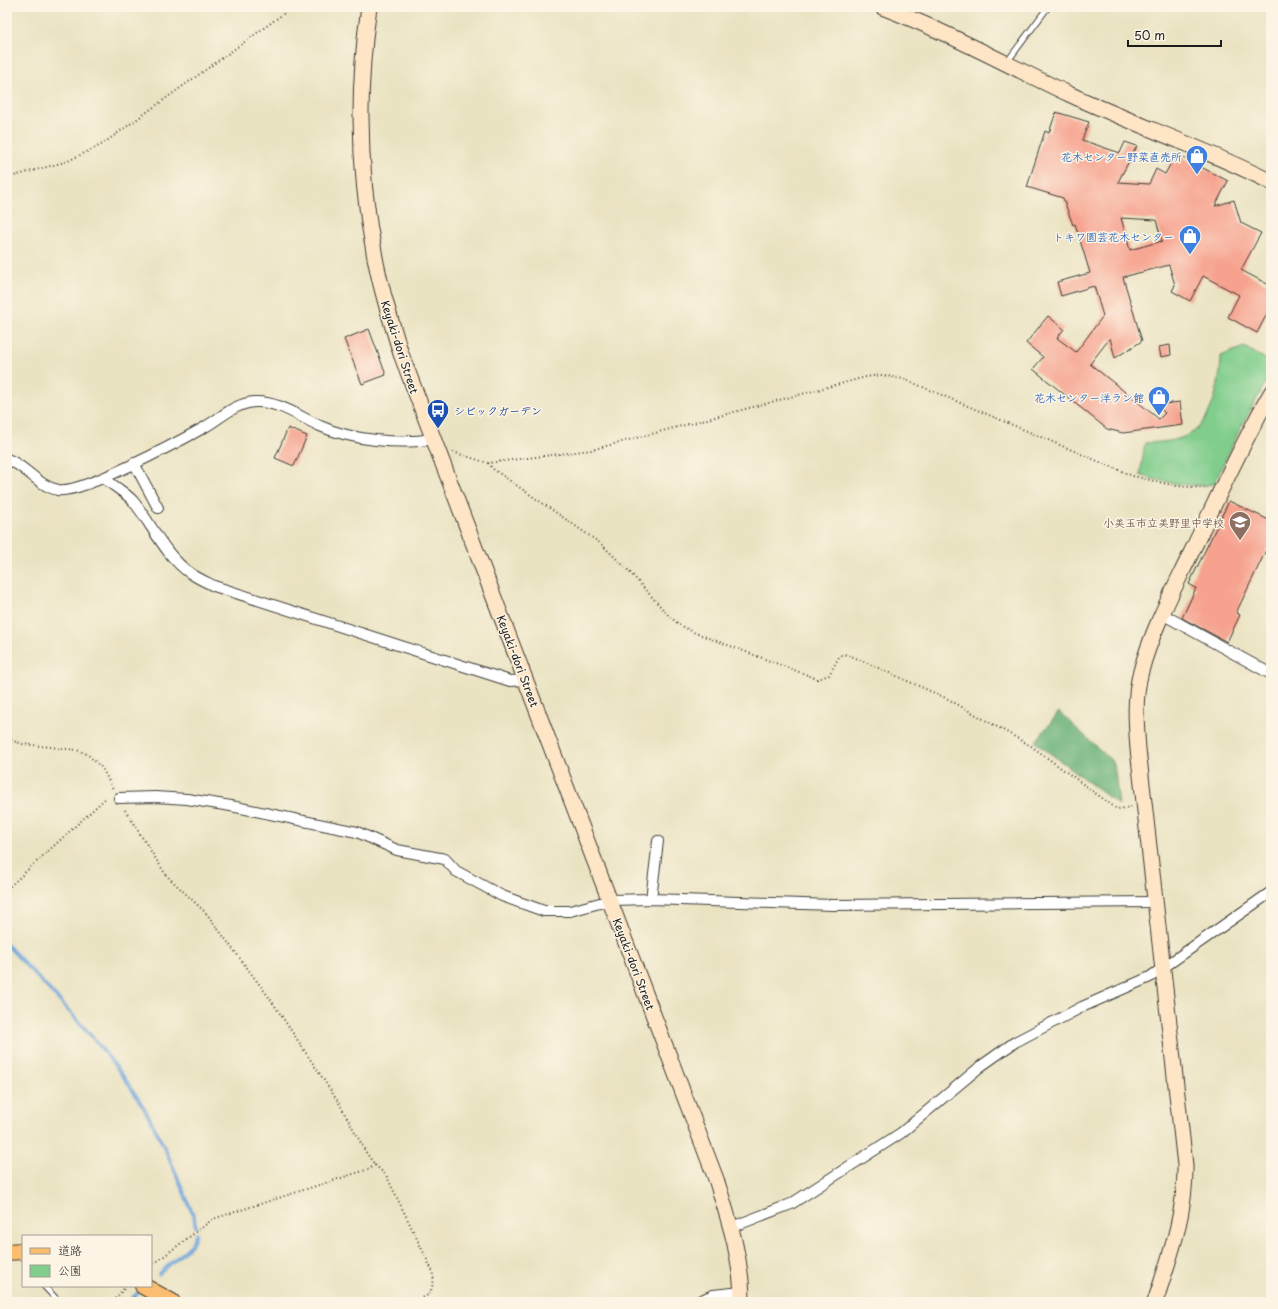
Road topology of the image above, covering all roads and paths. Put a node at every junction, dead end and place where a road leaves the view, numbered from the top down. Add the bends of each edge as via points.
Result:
1 (293, 7) edge
2 (369, 7) edge
3 (882, 7) edge
4 (1048, 7) edge
5 (1007, 63) junction
6 (7, 178) edge
7 (1271, 182) edge
8 (1271, 392) edge
9 (436, 445) junction
10 (7, 459) edge
11 (134, 463) junction
12 (488, 463) junction
13 (104, 478) junction
14 (1220, 491) junction
15 (158, 508) dead end
16 (1162, 614) junction
17 (1271, 674) edge
18 (525, 680) junction
19 (7, 739) edge
20 (117, 795) junction
21 (1145, 805) junction
22 (658, 841) dead end
23 (7, 890) edge
24 (1271, 892) edge
25 (651, 899) junction
26 (611, 900) junction
27 (1156, 902) junction
28 (1163, 967) junction
29 (375, 1165) junction
30 (732, 1227) junction
31 (152, 1265) edge
32 (45, 1287) edge
33 (125, 1287) edge
34 (145, 1287) edge
35 (742, 1297) edge
36 (59, 1302) edge
37 (113, 1302) edge
38 (172, 1302) edge
39 (414, 1302) edge
40 (697, 1302) edge
41 (1155, 1302) edge

1 - 6 path via 102,145 68,161
2 - 9 street, Keyaki-dori Street via 363,55 361,133 369,227 381,287 401,354
3 - 5 street via 916,19
4 - 5 lane
5 - 7 street via 1070,94
8 - 14 street
9 - 11 street via 366,439 327,429 277,406 255,402 235,407 190,436
9 - 12 path
9 - 18 street, Keyaki-dori Street
10 - 13 street via 48,487 66,491
11 - 13 street
11 - 15 street
12 - 14 path via 591,450 880,375 904,379 1133,476
12 - 21 path via 600,543 669,616 693,632 818,679 829,675 839,657 843,654 849,655 948,699 1017,738 1117,809
13 - 18 street via 132,500 178,562 189,572 214,586 510,680
14 - 16 street
16 - 17 street
16 - 21 street via 1141,672 1135,713
18 - 26 street, Keyaki-dori Street
19 - 20 path via 23,744 77,750 87,754 102,768
20 - 23 path via 105,798
20 - 26 street via 187,799 357,832 397,850 445,859 456,871 502,896 544,911 570,911
20 - 29 path via 166,874 206,913 271,1000 339,1103
21 - 27 street
22 - 25 street
24 - 28 street
25 - 26 street
25 - 27 street via 833,905
26 - 30 street, Keyaki-dori Street
27 - 28 street
28 - 30 street via 1150,977 1082,1007 1015,1042 980,1066 901,1133 850,1167 791,1204
28 - 41 street via 1185,1164 1185,1186 1180,1219
29 - 31 path via 368,1170 213,1219
29 - 39 path via 390,1182 432,1270 434,1280 430,1294
30 - 35 street, Keyaki-dori Street via 740,1263
32 - 36 lane
33 - 37 path
34 - 38 main road
35 - 40 street via 713,1296

